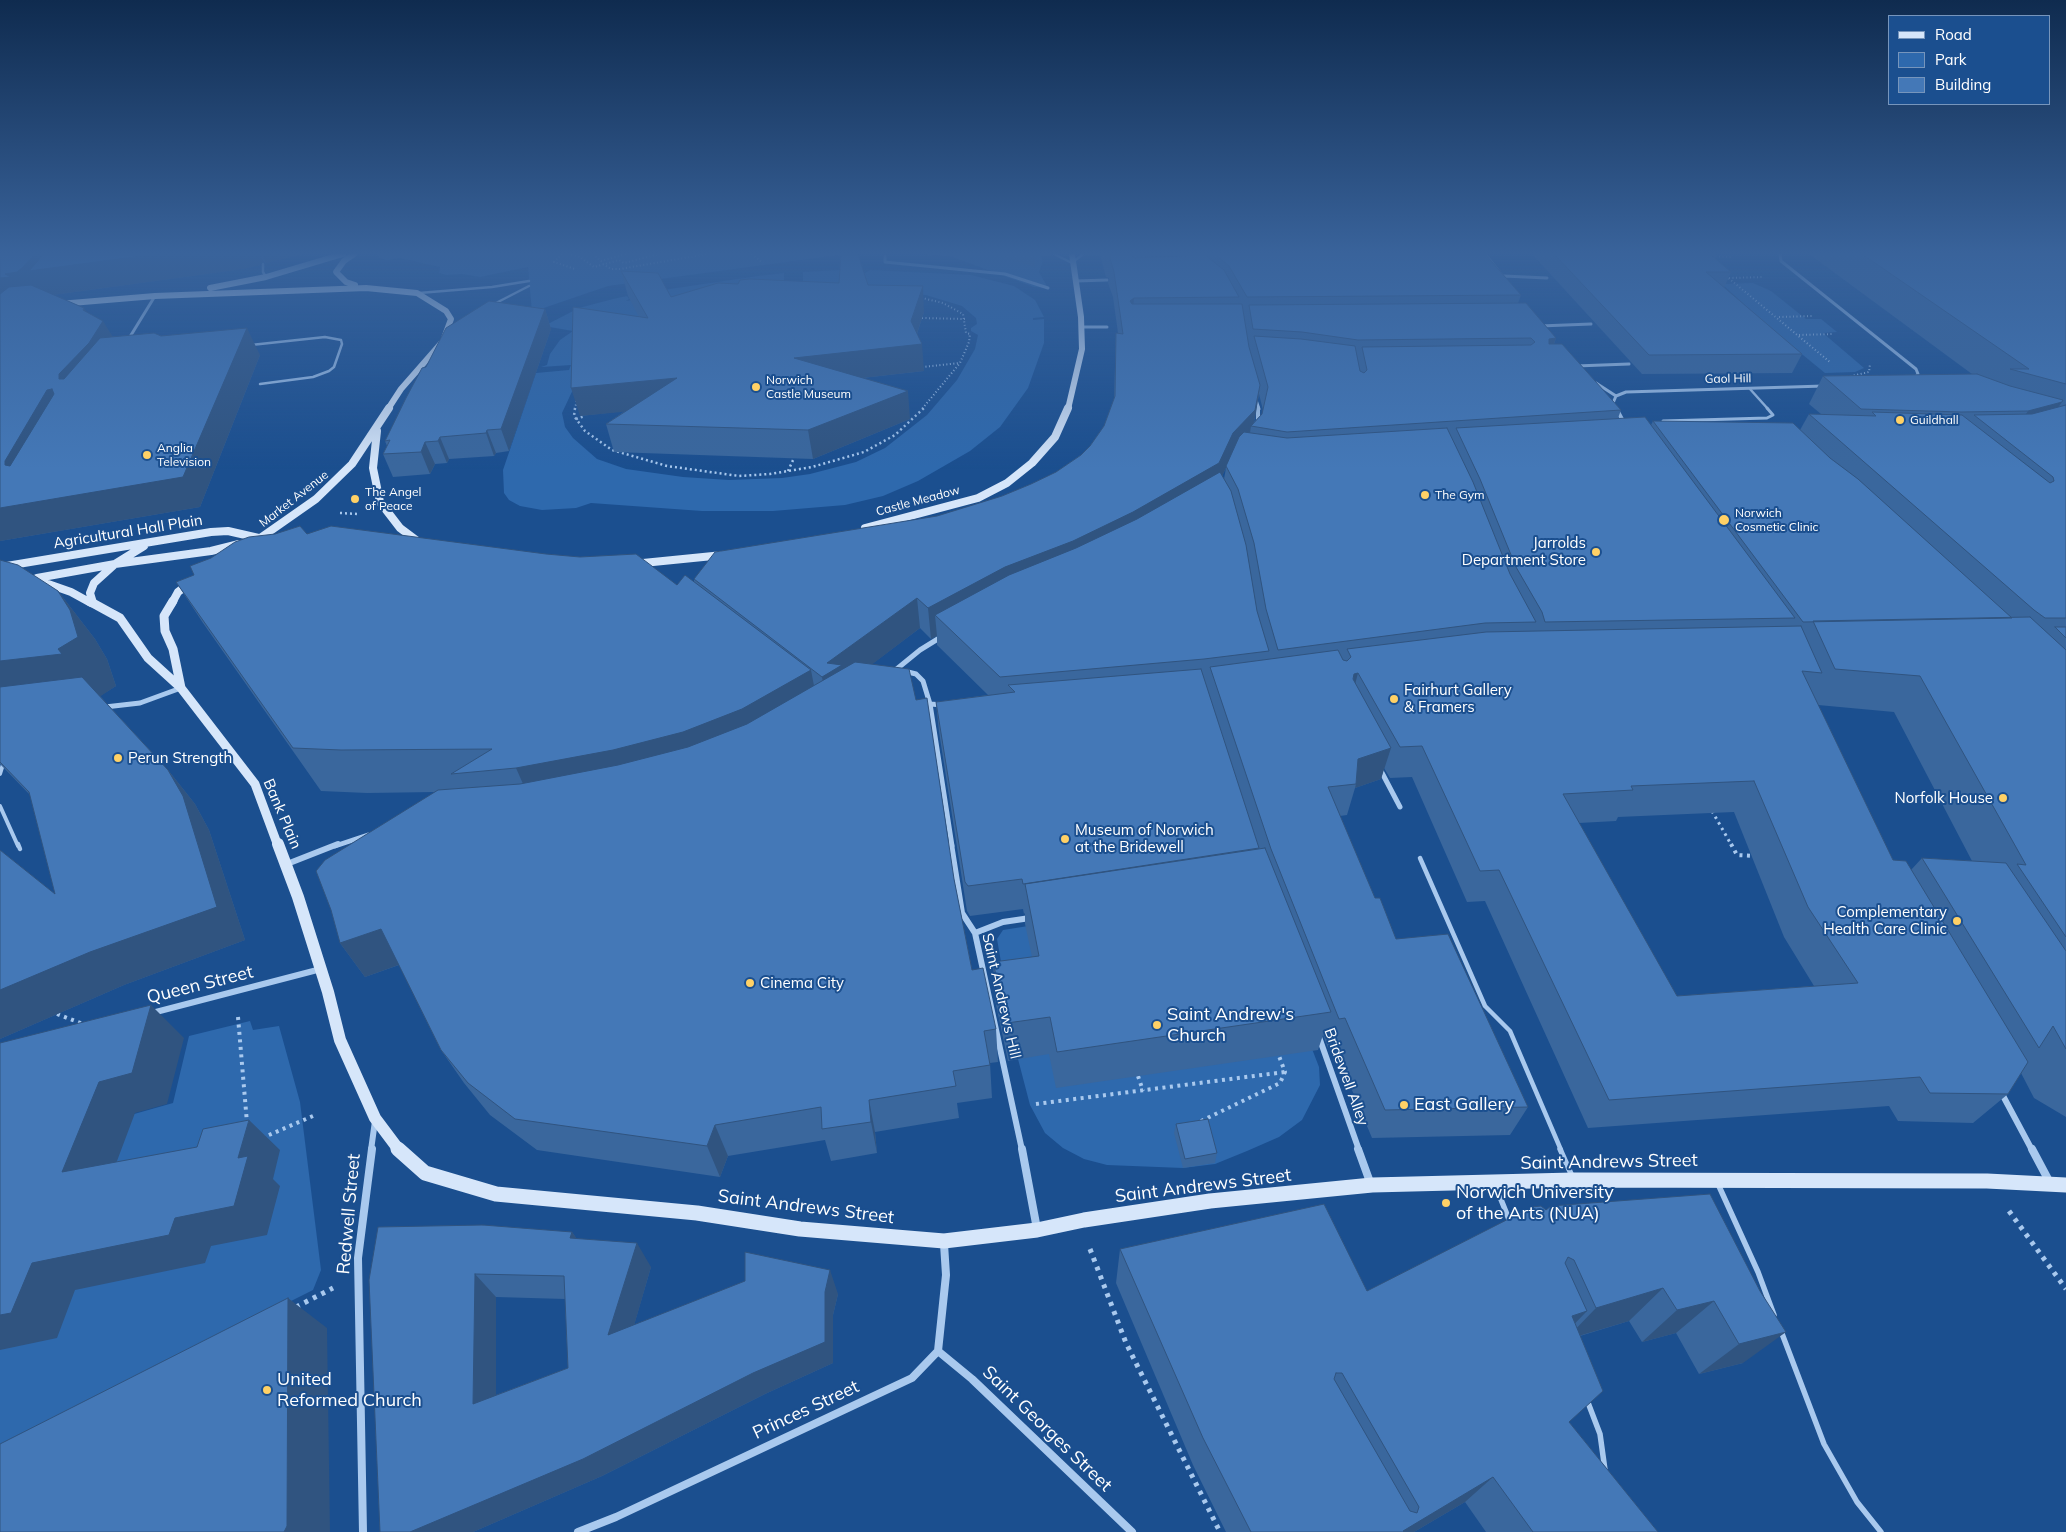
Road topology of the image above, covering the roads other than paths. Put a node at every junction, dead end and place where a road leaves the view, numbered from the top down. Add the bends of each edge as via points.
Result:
1 (137, 325) edge
2 (449, 325) edge
3 (1554, 325) edge
4 (1861, 325) edge
5 (1532, 326) edge
6 (1541, 326) junction
7 (1081, 327) joint
8 (1107, 327) dead end
9 (1548, 333) edge
10 (450, 337) edge
11 (443, 341) junction
12 (125, 345) edge
13 (246, 346) edge
14 (1570, 359) edge
15 (1628, 364) dead end
16 (1567, 366) edge
17 (1576, 366) junction
18 (1582, 372) edge
19 (1589, 379) edge
20 (1911, 381) joint
21 (1921, 382) edge
22 (260, 384) dead end
23 (1829, 386) dead end
24 (1750, 389) junction
25 (1616, 396) junction
26 (1256, 398) edge
27 (1624, 422) junction
28 (1632, 422) edge
29 (1659, 422) edge
30 (377, 429) junction
31 (1628, 429) edge
32 (1256, 431) edge
33 (858, 530) edge
34 (260, 539) junction
35 (278, 539) edge
36 (156, 540) junction
37 (408, 546) edge
38 (734, 554) edge
39 (234, 555) edge
40 (638, 563) junction
41 (115, 564) junction
42 (621, 564) edge
43 (0, 567) edge
44 (645, 570) edge
45 (196, 579) edge
46 (93, 603) junction
47 (944, 636) edge
48 (898, 669) junction
49 (890, 674) edge
50 (181, 688) junction
51 (930, 704) junction
52 (946, 706) edge
53 (102, 708) edge
54 (8, 752) edge
55 (1379, 766) edge
56 (0, 774) edge
57 (0, 806) edge
58 (1400, 807) dead end
59 (372, 834) edge
60 (20, 849) dead end
61 (1420, 858) dead end
62 (287, 865) junction
63 (1042, 916) edge
64 (975, 933) junction
65 (321, 969) junction
66 (148, 1014) edge
67 (1317, 1033) edge
68 (1995, 1082) edge
69 (375, 1118) junction
70 (1573, 1180) junction
71 (1716, 1180) junction
72 (1494, 1182) junction
73 (2050, 1184) junction
74 (1372, 1185) junction
75 (2066, 1185) edge
76 (1512, 1224) edge
77 (1037, 1230) junction
78 (944, 1241) junction
79 (1775, 1318) edge
80 (1779, 1327) edge
81 (938, 1351) junction
82 (1583, 1391) edge
83 (1606, 1482) edge
84 (363, 1532) edge
85 (578, 1532) edge
86 (1132, 1532) edge
87 (1881, 1532) edge

1 - 12 street
2 - 11 street, Market Avenue
3 - 6 street
4 - 20 street via 1916,369 1918,374
5 - 6 street
6 - 9 street
7 - 8 street
7 - 33 street, Castle Meadow via 1082,349 1066,416 1055,437 1032,463 1007,483 978,498
10 - 11 lane
11 - 30 street, Market Avenue via 401,389
13 - 22 lane via 316,337 340,340 342,344 334,367 329,371 313,377
14 - 17 street
15 - 17 street
16 - 17 street
17 - 18 street
19 - 25 street
20 - 21 street
23 - 24 street, Gaol Hill
24 - 25 street, Gaol Hill via 1626,392
24 - 29 lane via 1773,415 1754,420
25 - 27 street via 1613,403
26 - 32 street via 1260,413
27 - 28 lane
27 - 31 street
30 - 34 street, Market Avenue via 339,478 316,499
30 - 37 street, Market Avenue via 372,468 380,502 400,528 427,548
34 - 35 street
34 - 36 street, Agricultural Hall Plain via 228,531
34 - 39 street
34 - 41 street via 211,551
36 - 41 street
36 - 43 street, Agricultural Hall Plain
38 - 40 street
40 - 42 street
40 - 44 street
41 - 46 street via 94,583 90,593
41 - 46 street, Bank Plain via 28,580 54,585
45 - 50 street, Bank Plain via 178,592 164,616
46 - 50 street, Bank Plain via 120,618 148,658
47 - 48 street via 920,650
48 - 49 street
48 - 51 street, Saint Andrews Hill via 916,674 923,681
50 - 53 street via 140,703
50 - 62 street, Bank Plain via 255,784
51 - 52 street
51 - 64 street, Saint Andrews Hill via 962,913
54 - 56 lane
55 - 58 street
57 - 60 lane
59 - 62 street
61 - 70 lane via 1486,1006 1510,1030
62 - 65 street, Bank Plain
63 - 64 street via 1003,922
64 - 77 street, Saint Andrews Hill via 1014,1107
65 - 66 street, Queen Street
65 - 69 street via 340,1040
67 - 74 street, Bridewell Alley
68 - 73 street
69 - 78 street, Saint Andrews Street via 400,1151 425,1173 496,1194 697,1214 800,1229
69 - 84 street, Redwell Street via 358,1258
70 - 71 street, Saint Andrews Street
70 - 72 street, Saint Andrews Street
71 - 73 street, Saint Andrews Street via 1986,1180
71 - 79 lane
72 - 74 street, Saint Andrews Street
72 - 76 lane
73 - 75 street, Saint Andrews Street
74 - 77 street, Saint Andrews Street via 1217,1200
77 - 78 street, Saint Andrews Street
78 - 81 street via 946,1275
80 - 87 lane via 1824,1444 1857,1502
81 - 85 street, Princes Street via 912,1378
81 - 86 street, Saint Georges Street via 972,1379
82 - 83 lane via 1600,1434

